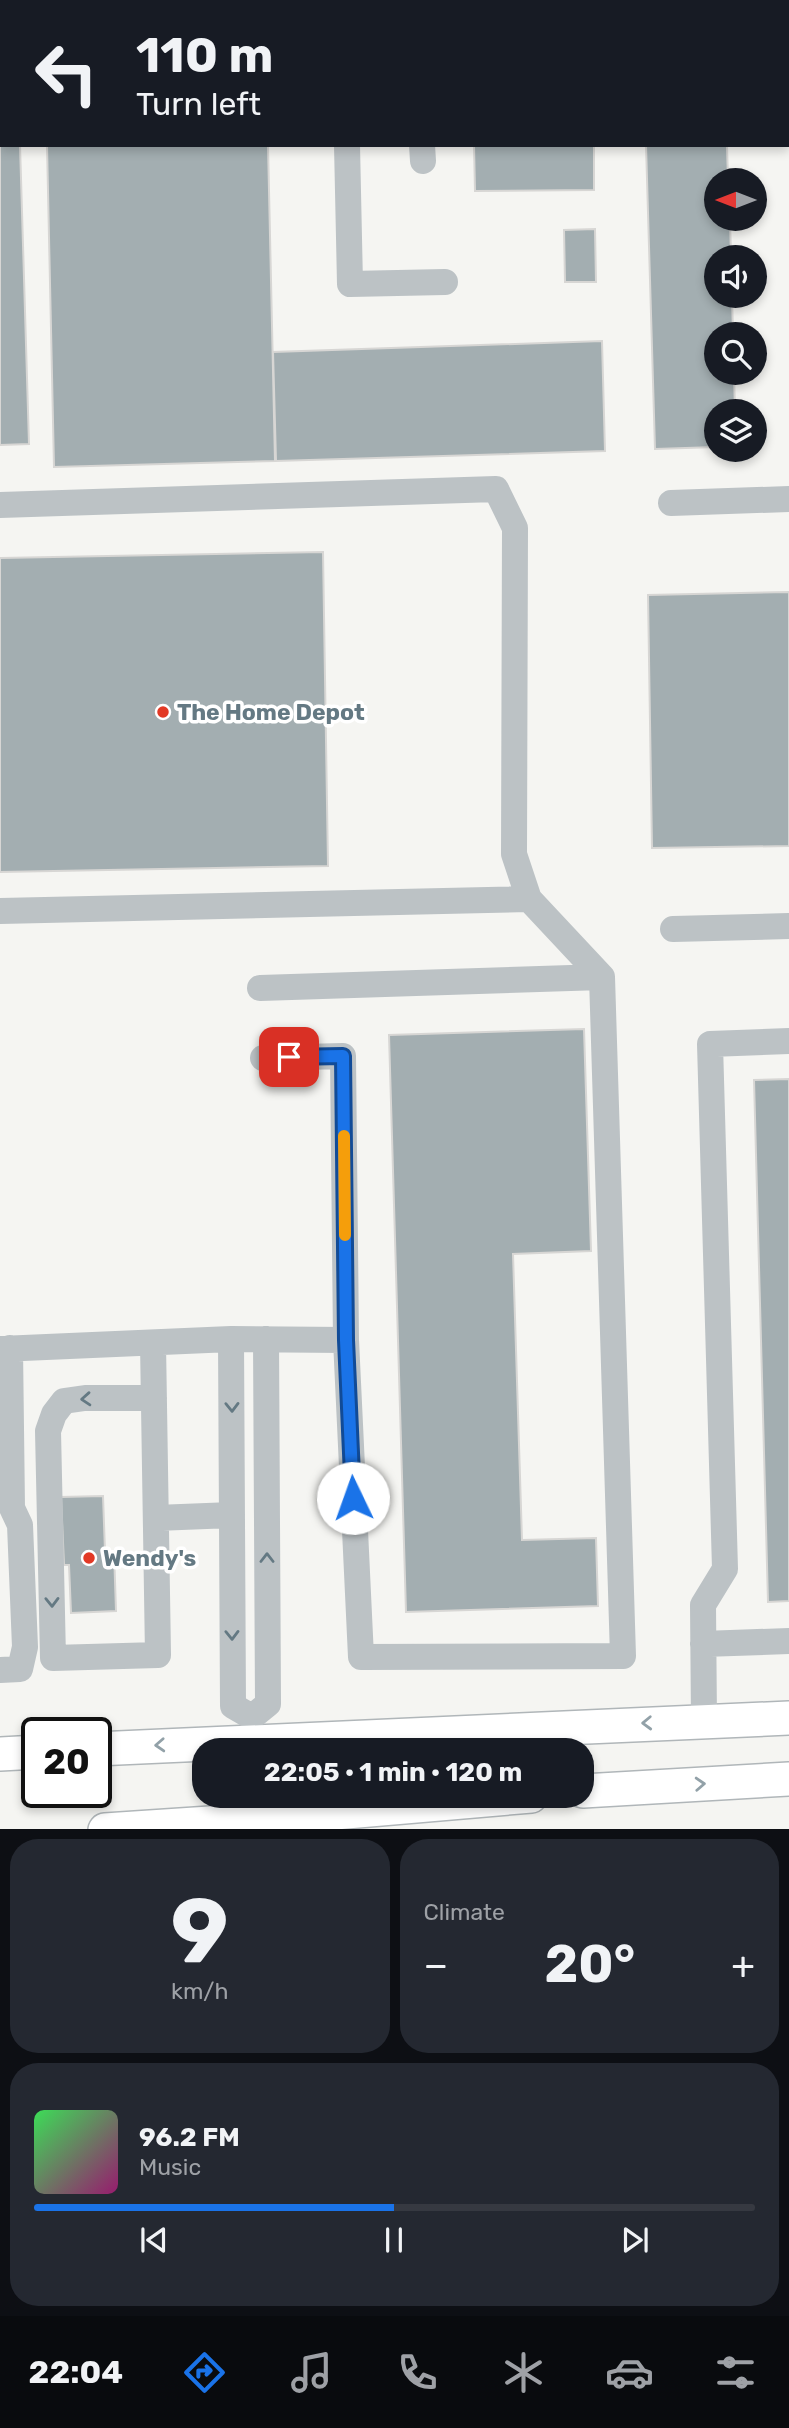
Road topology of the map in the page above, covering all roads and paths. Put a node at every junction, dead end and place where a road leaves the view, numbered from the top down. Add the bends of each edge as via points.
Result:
1 (347, 147) edge
2 (445, 282) dead end
3 (789, 499) edge
4 (671, 503) dead end
5 (0, 506) edge
6 (529, 899) junction
7 (0, 911) edge
8 (789, 926) edge
9 (673, 929) dead end
10 (603, 977) junction
11 (260, 988) dead end
12 (789, 1041) edge
13 (263, 1058) dead end
14 (231, 1339) junction
15 (265, 1339) junction
16 (346, 1340) junction
17 (153, 1343) junction
18 (5, 1349) edge
19 (154, 1398) junction
20 (6, 1508) edge
21 (232, 1515) junction
22 (156, 1518) junction
23 (789, 1641) edge
24 (703, 1644) junction
25 (0, 1670) edge
26 (789, 1718) edge
27 (704, 1721) junction
28 (253, 1736) edge
29 (112, 1748) edge
30 (21, 1753) edge
31 (0, 1754) edge
32 (789, 1779) edge
33 (594, 1790) edge
34 (357, 1808) edge
35 (255, 1815) edge
36 (105, 1829) edge

1 - 2 lane via 350,284
3 - 4 lane
5 - 6 lane via 496,489 515,528 514,854
6 - 7 lane
6 - 10 lane
8 - 9 lane
10 - 11 lane
10 - 16 lane via 623,1656 361,1657
12 - 24 lane via 710,1044 724,1569 703,1605
13 - 16 lane via 343,1056
14 - 15 lane
14 - 17 lane
14 -> 21 lane
15 - 16 lane
28 -> 15 lane via 268,1704
17 - 18 lane
17 - 19 lane
18 - 20 lane
19 - 22 lane
19 -> 22 lane via 64,1401 54,1414 48,1431 53,1658 158,1655
20 - 25 lane via 20,1525 25,1647 20,1669
21 - 22 lane
21 -> 28 lane via 233,1706
23 - 24 lane
24 - 27 lane
26 - 27 main road
27 -> 28 main road
28 -> 29 main road
30 - 31 main road
33 -> 32 main road
34 - 35 main road
35 - 36 main road

